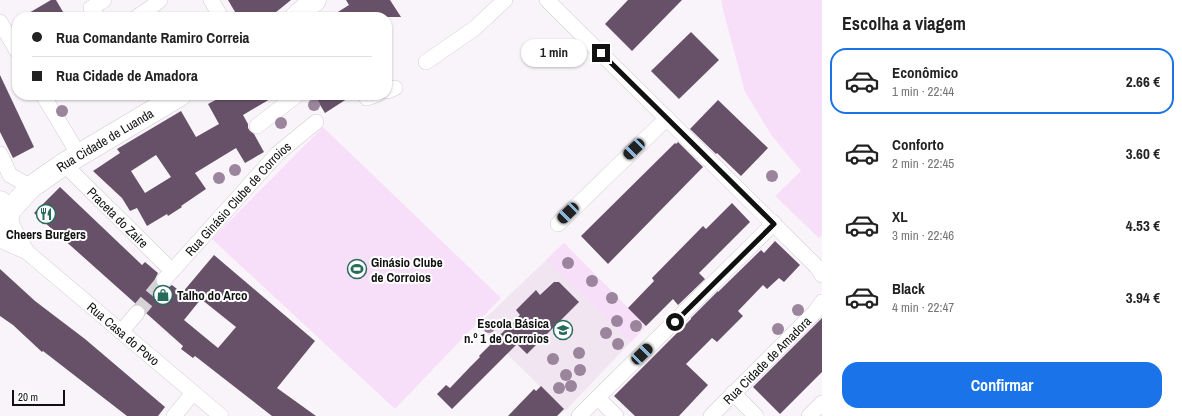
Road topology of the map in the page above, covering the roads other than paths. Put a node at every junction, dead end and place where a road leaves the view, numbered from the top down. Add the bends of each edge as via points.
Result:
1 (104, 0) edge
2 (160, 0) edge
3 (211, 0) edge
4 (505, 0) edge
5 (547, 0) edge
6 (93, 12) edge
7 (145, 12) edge
8 (218, 12) edge
9 (0, 22) edge
10 (12, 42) edge
11 (426, 62) dead end
12 (45, 100) edge
13 (172, 100) edge
14 (291, 100) edge
15 (666, 118) junction
16 (316, 122) dead end
17 (257, 126) dead end
18 (0, 154) edge
19 (71, 160) junction
20 (30, 187) junction
21 (3, 213) edge
22 (558, 224) dead end
23 (774, 224) junction
24 (0, 240) edge
25 (26, 252) junction
26 (168, 275) joint
27 (822, 275) edge
28 (822, 302) edge
29 (137, 313) tunnel mouth
30 (121, 332) junction
31 (193, 393) junction
32 (733, 393) junction
33 (598, 398) junction
34 (822, 403) edge
35 (174, 416) edge
36 (221, 416) edge
37 (579, 416) edge
38 (616, 416) edge
39 (710, 416) edge
40 (756, 416) edge
41 (809, 416) edge

1 - 6 street via 91,8
2 - 7 street
3 - 8 street
4 - 11 street via 475,28
5 - 15 street
9 - 10 street
12 - 19 street, Praceta do Zaire
13 - 19 main road, Rua Cidade de Luanda
14 - 17 street
15 - 22 street
15 - 23 street
16 - 26 street, Rua Ginásio Clube de Corroios via 277,154
18 - 20 street via 10,175
19 - 20 main road, Rua Cidade de Luanda
19 - 26 street, Praceta do Zaire
20 - 21 main road, Rua Cidade de Luanda
21 - 25 street, Rua Casa do Povo
23 - 27 street
23 - 33 street
24 - 25 street, Rua Casa do Povo
25 - 30 street, Rua Casa do Povo
28 - 32 street, Rua Cidade de Amadora
29 - 30 street
30 - 31 street, Rua Casa do Povo
31 - 35 street
31 - 36 street, Rua Casa do Povo
32 - 39 street, Rua Cidade de Amadora
32 - 40 street
33 - 37 street
33 - 38 street
34 - 41 street

